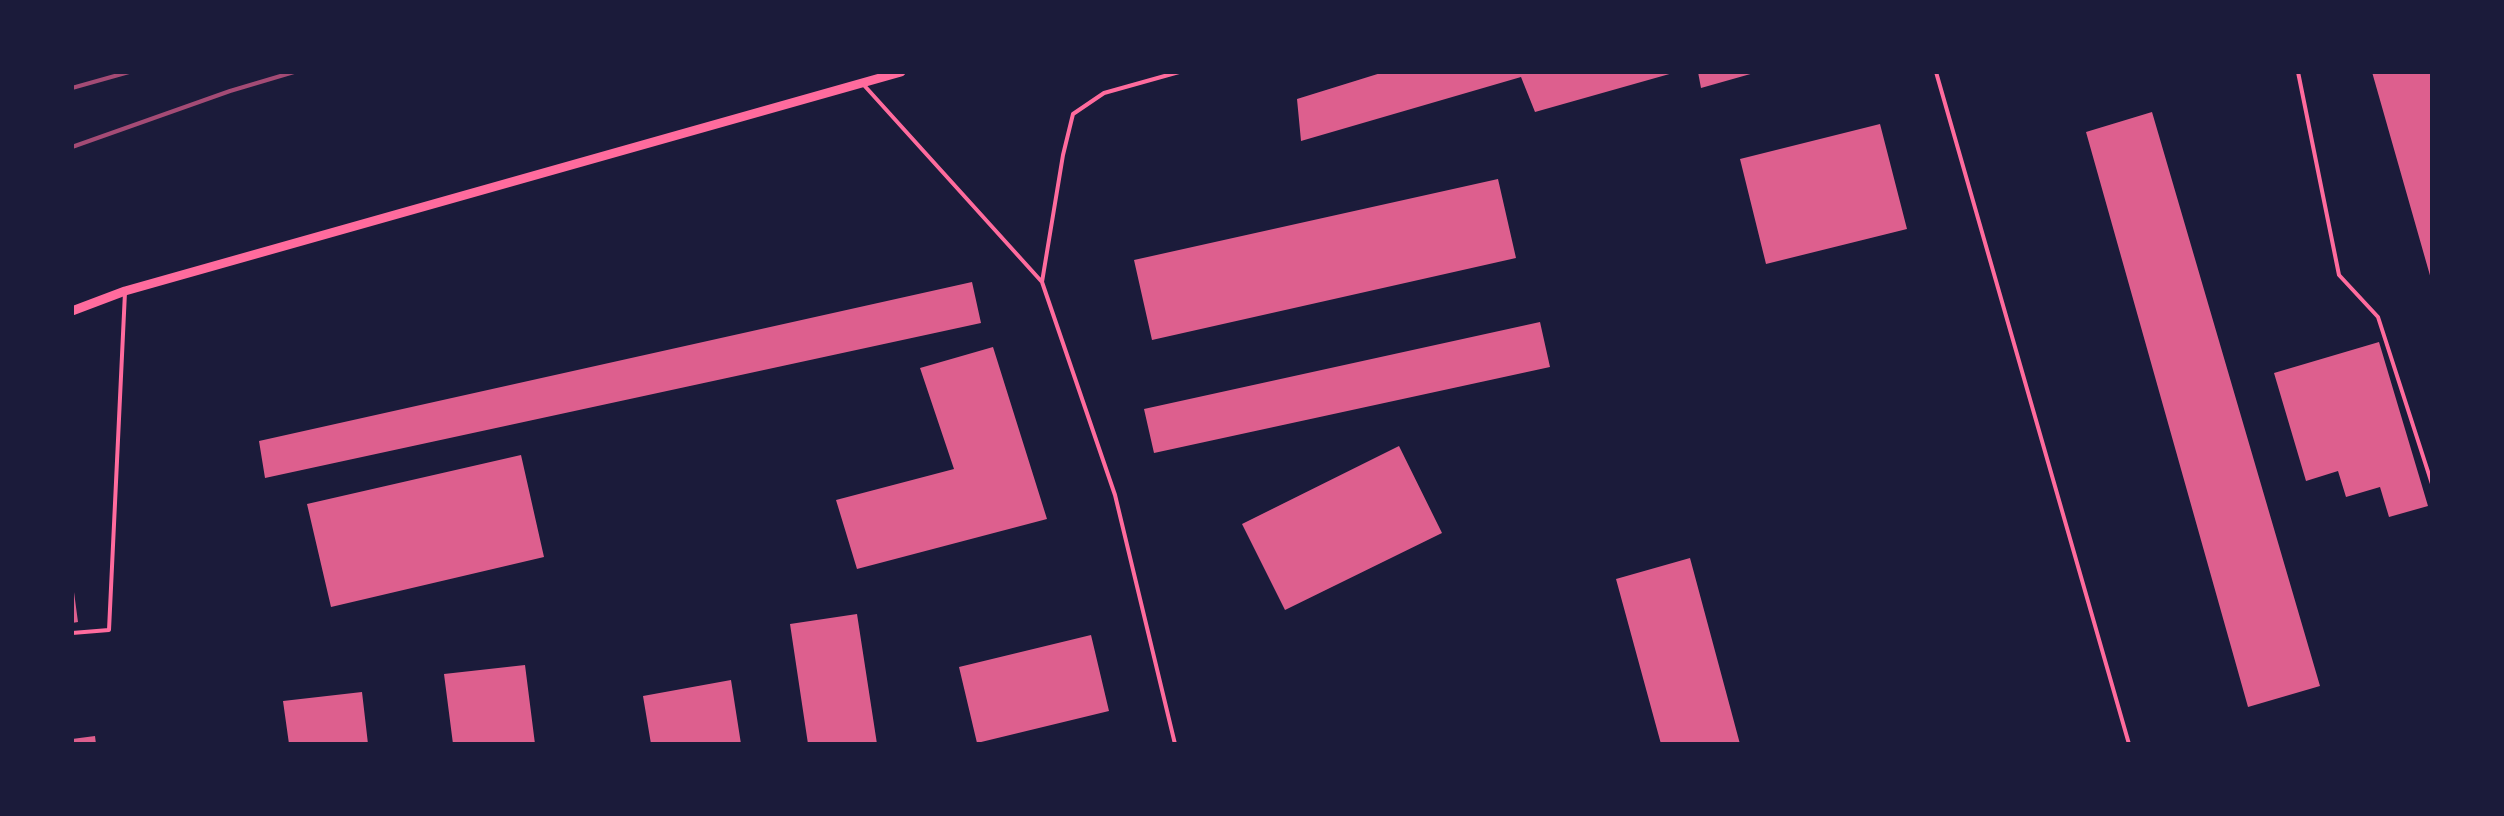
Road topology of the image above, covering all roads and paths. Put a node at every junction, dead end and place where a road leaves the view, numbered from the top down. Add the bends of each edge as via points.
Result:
1 (901, 72) edge
2 (1178, 72) edge
3 (1936, 72) edge
4 (2298, 72) edge
5 (862, 83) junction
6 (1042, 282) junction
7 (125, 291) junction
8 (72, 311) edge
9 (2432, 484) edge
10 (72, 633) edge
11 (1175, 744) edge
12 (2129, 744) edge

1 - 5 street
2 - 6 lane via 1104,93 1073,114 1062,155
3 - 12 lane
4 - 9 lane via 2338,275 2378,317
5 - 6 lane
5 - 7 street
6 - 11 lane via 1115,495
7 - 8 street
7 - 10 lane via 109,630

